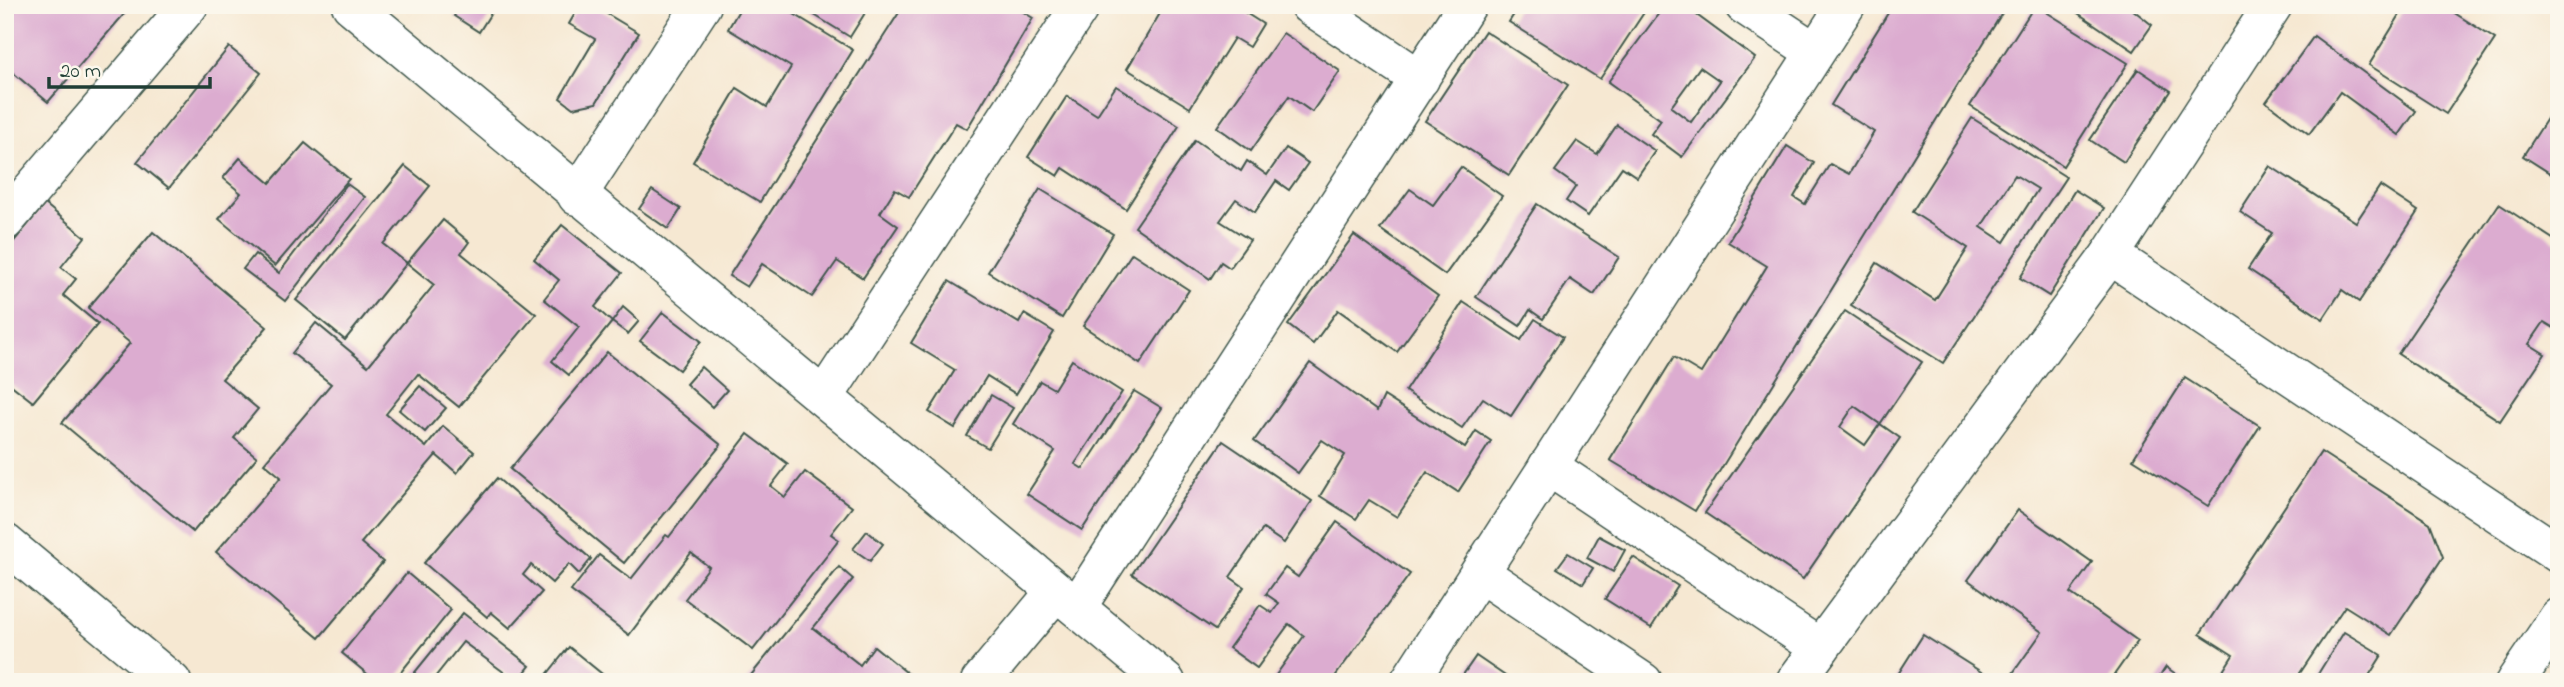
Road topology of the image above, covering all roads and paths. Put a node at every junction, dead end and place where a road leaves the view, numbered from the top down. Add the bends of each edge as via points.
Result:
1 (189, 5) edge
2 (351, 5) edge
3 (702, 5) edge
4 (1081, 5) edge
5 (1309, 5) edge
6 (1467, 5) edge
7 (1744, 5) edge
8 (1846, 5) edge
9 (2273, 5) edge
10 (1815, 52) junction
11 (1420, 79) junction
12 (577, 196) junction
13 (5, 221) edge
14 (2110, 255) junction
15 (824, 397) junction
16 (1548, 466) junction
17 (5, 543) edge
18 (2559, 554) edge
19 (1480, 573) junction
20 (1066, 599) junction
21 (2559, 617) edge
22 (1820, 648) junction
23 (172, 682) edge
24 (980, 682) edge
25 (1166, 682) edge
26 (1409, 682) edge
27 (1643, 682) edge
28 (1795, 682) edge
29 (2515, 682) edge

1 - 13 street
2 - 12 street
3 - 12 street
4 - 15 street
5 - 11 street
6 - 11 street
7 - 10 street
8 - 10 street
9 - 14 street
10 - 16 street
11 - 20 street
12 - 15 street
14 - 18 street
14 - 22 street
15 - 20 street
16 - 19 street
16 - 22 street
17 - 23 street
19 - 26 street
19 - 27 street
20 - 24 street
20 - 25 street
21 - 29 street
22 - 28 street

